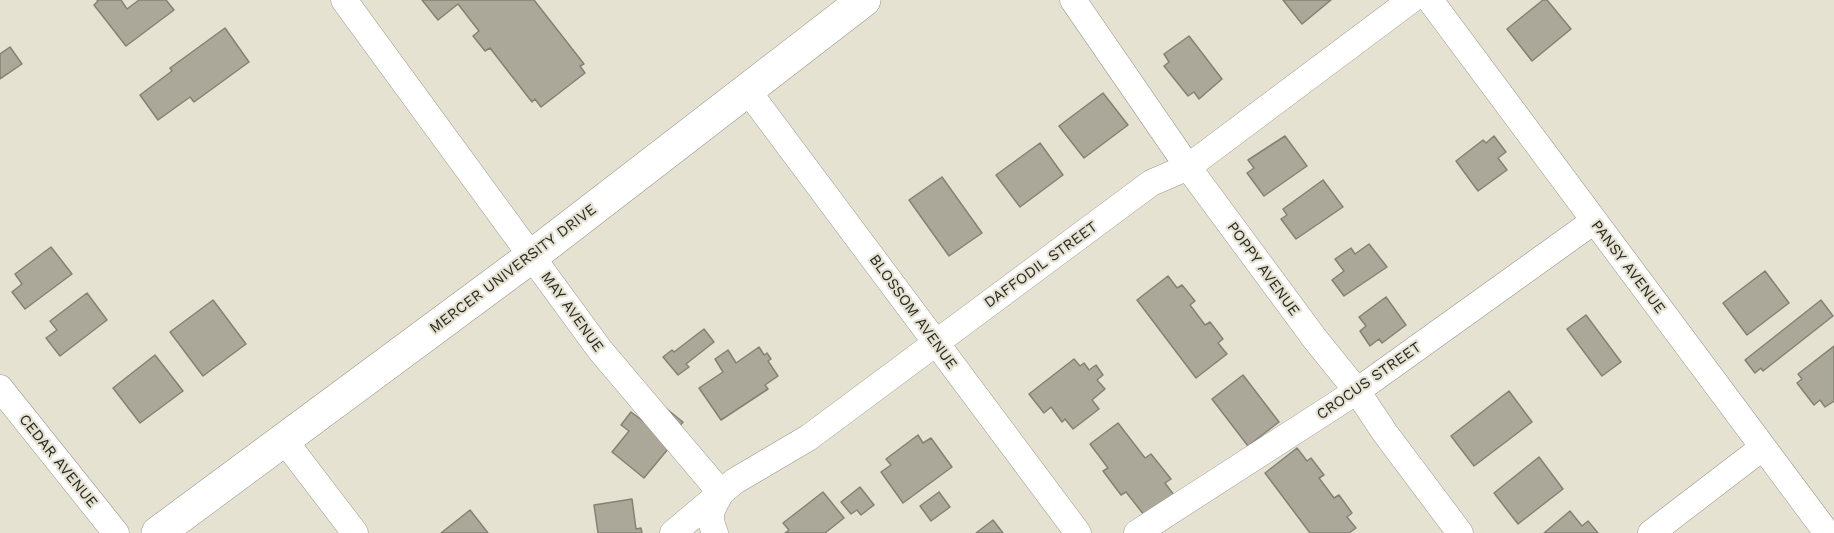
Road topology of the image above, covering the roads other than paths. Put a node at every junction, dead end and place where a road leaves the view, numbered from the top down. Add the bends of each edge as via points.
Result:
1 (344, 0) edge
2 (864, 0) edge
3 (1073, 0) edge
4 (1411, 0) edge
5 (1430, 0) edge
6 (748, 91) junction
7 (1188, 167) junction
8 (1594, 220) junction
9 (532, 256) junction
10 (935, 343) junction
11 (0, 388) edge
12 (1357, 391) junction
13 (284, 440) junction
14 (1762, 448) junction
15 (721, 493) junction
16 (116, 533) edge
17 (158, 533) edge
18 (355, 533) edge
19 (673, 533) edge
20 (714, 533) edge
21 (1078, 533) edge
22 (1137, 533) edge
23 (1460, 533) edge
24 (1651, 533) edge
25 (1827, 533) edge

1 - 9 street, MAY AVENUE
2 - 6 main road, MERCER UNIVERSITY DRIVE
3 - 7 street, POPPY AVENUE
4 - 7 street, DAFFODIL STREET
5 - 8 street, PANSY AVENUE
6 - 9 main road, MERCER UNIVERSITY DRIVE
6 - 10 street, BLOSSOM AVENUE
7 - 10 street, DAFFODIL STREET via 1151,183
7 - 12 street, POPPY AVENUE
8 - 12 street, CROCUS STREET
8 - 14 street, PANSY AVENUE
9 - 13 main road, MERCER UNIVERSITY DRIVE
9 - 15 street, MAY AVENUE via 600,350
10 - 15 street, DAFFODIL STREET via 808,438
10 - 21 street, BLOSSOM AVENUE
11 - 16 street, CEDAR AVENUE
12 - 22 street, CROCUS STREET
12 - 23 street, POPPY AVENUE
13 - 17 main road, MERCER UNIVERSITY DRIVE
13 - 18 street
14 - 24 street
14 - 25 street, PANSY AVENUE
15 - 19 street, DAFFODIL STREET
15 - 20 street via 710,520

